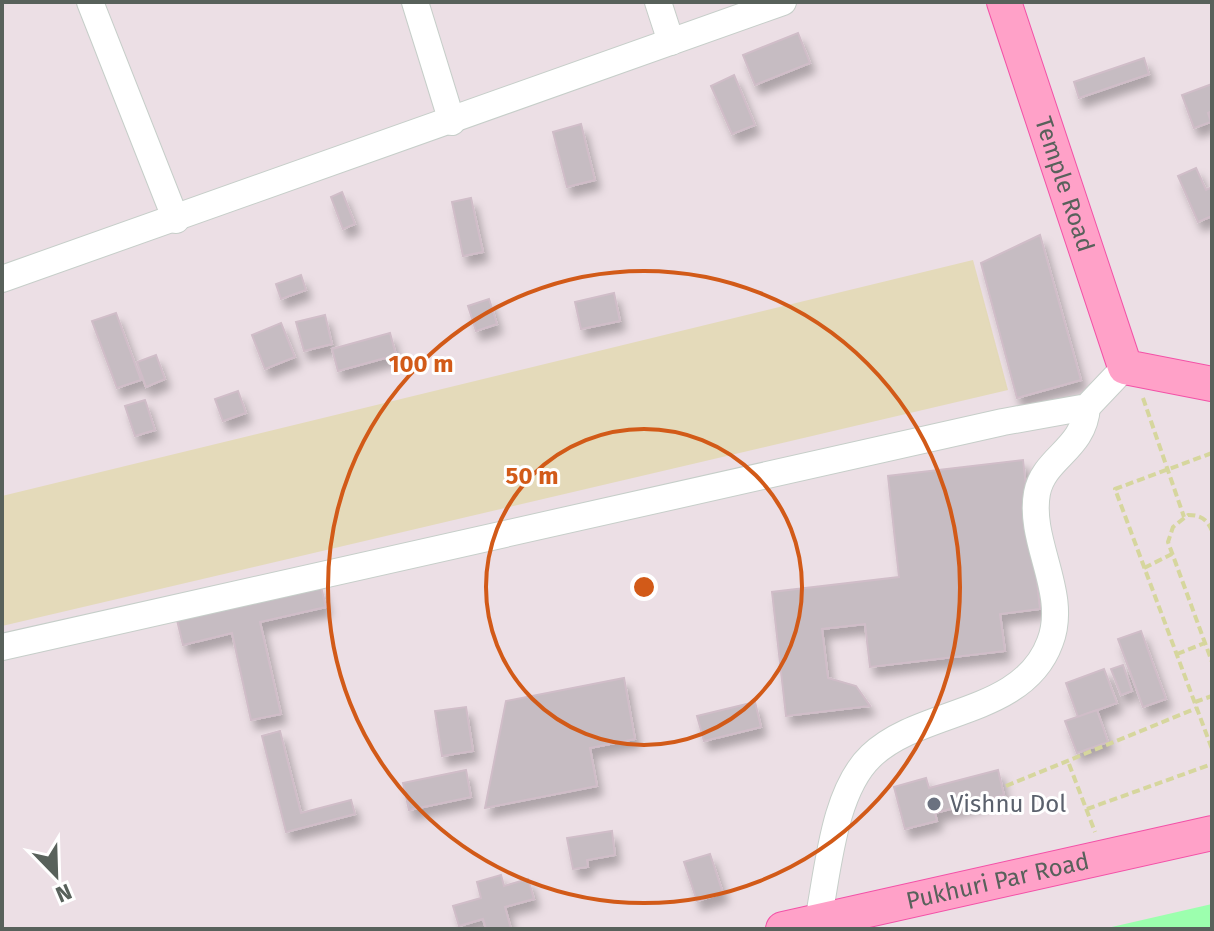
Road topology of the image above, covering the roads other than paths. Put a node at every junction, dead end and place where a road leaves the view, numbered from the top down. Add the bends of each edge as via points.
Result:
1 (90, 2) edge
2 (415, 2) edge
3 (658, 2) edge
4 (783, 2) edge
5 (1004, 2) edge
6 (671, 42) junction
7 (452, 122) junction
8 (176, 220) junction
9 (2, 279) edge
10 (1129, 367) junction
11 (1212, 384) edge
12 (1087, 407) junction
13 (2, 647) edge
14 (1212, 833) edge
15 (818, 921) junction
16 (783, 929) edge

1 - 8 street
2 - 7 street
3 - 6 street
4 - 6 street
5 - 10 main road, Temple Road
6 - 7 street
7 - 8 street
8 - 9 street
10 - 11 main road
10 - 12 street
12 - 13 street
12 - 15 street via 1086,424 1045,471 1036,496 1056,614 1050,643 1031,672 1008,691 896,738 869,757 840,806
14 - 15 main road, Pukhuri Par Road
15 - 16 main road, Pukhuri Par Road

